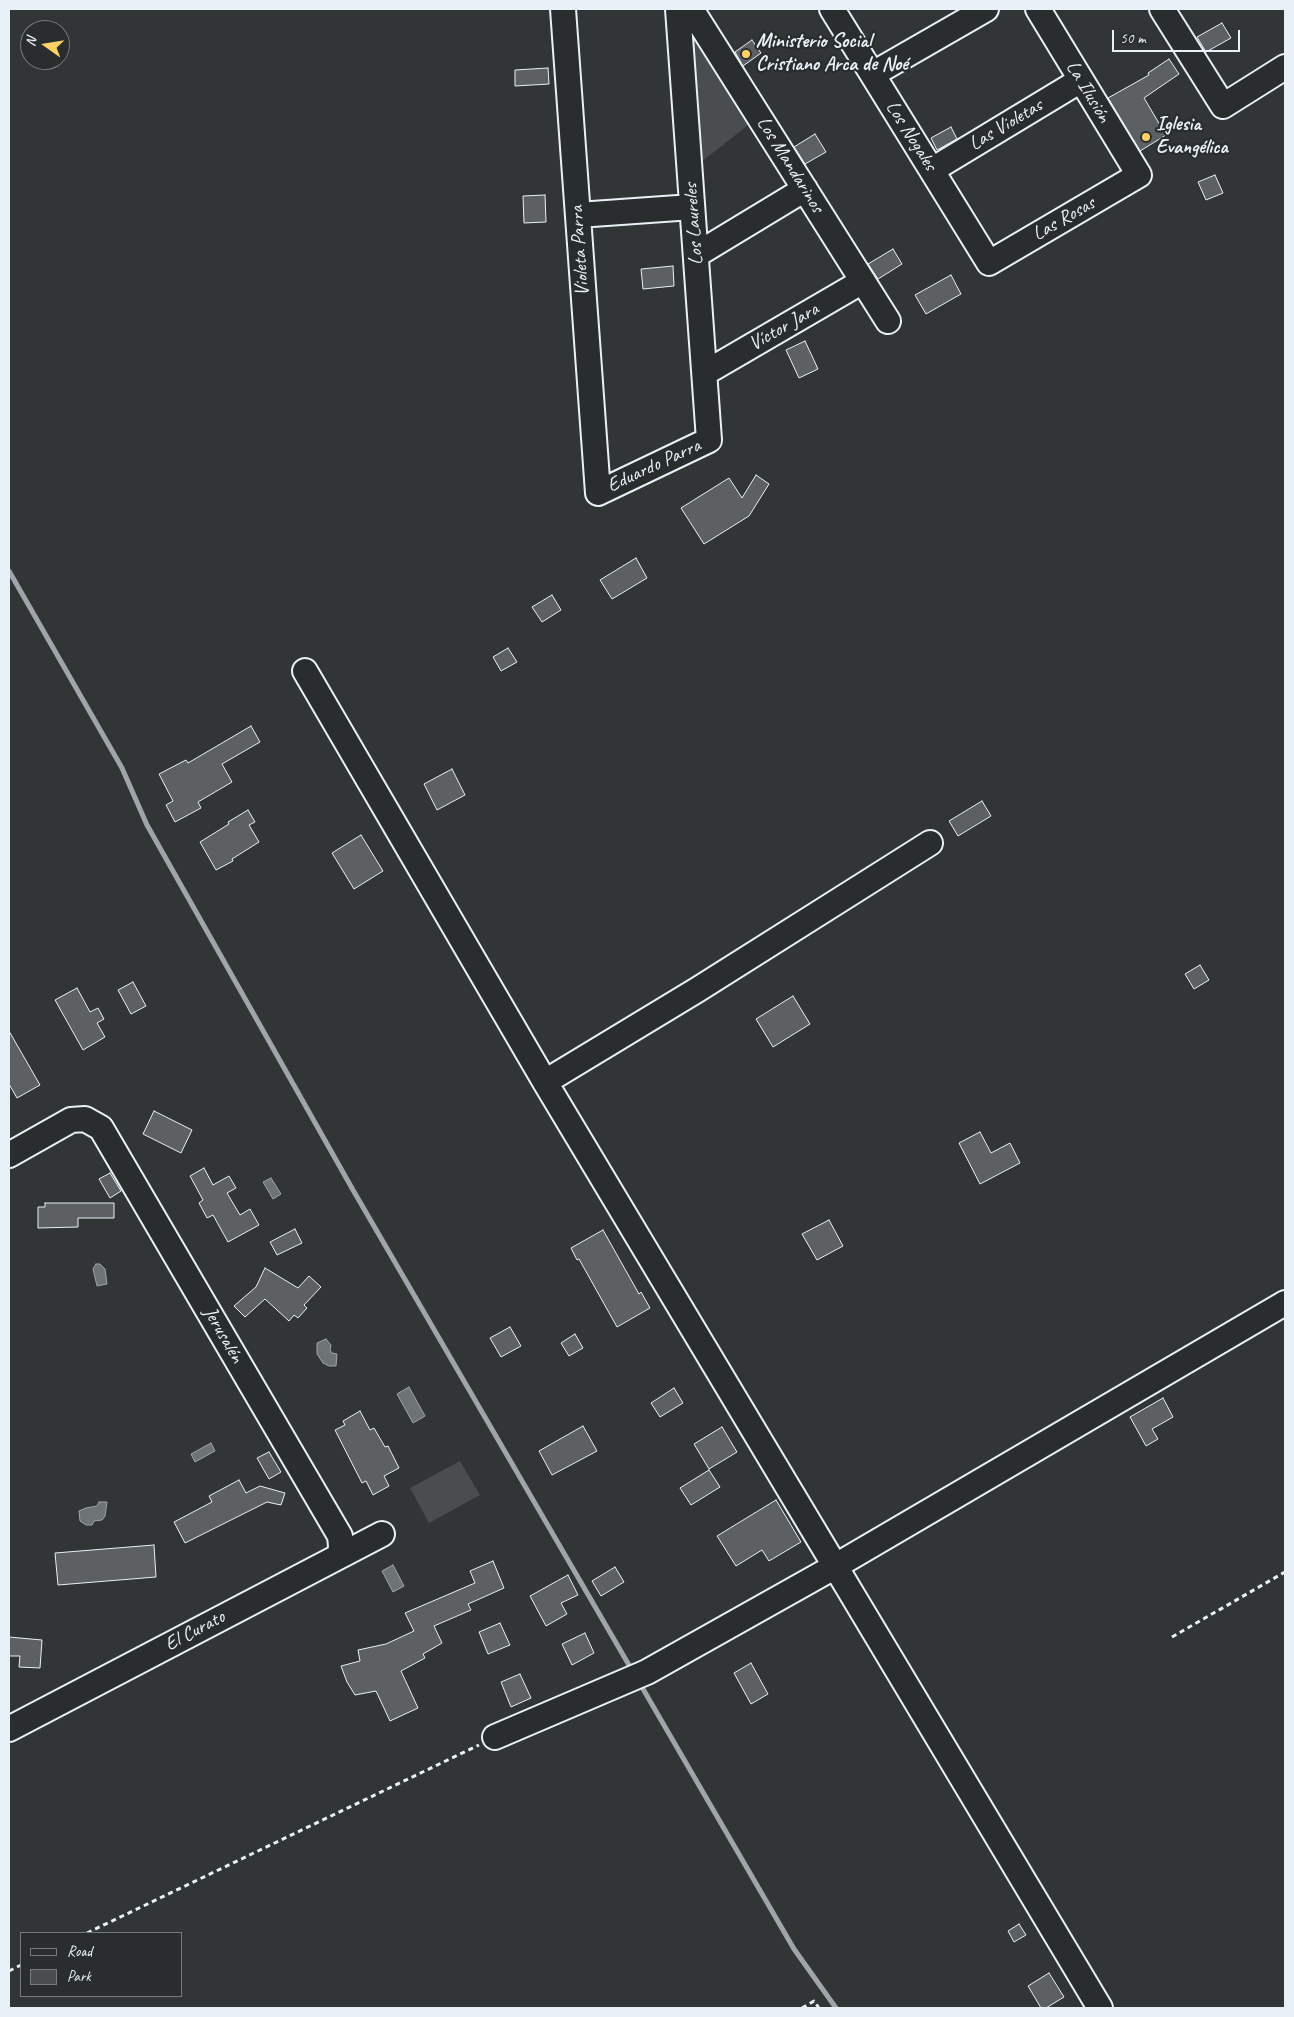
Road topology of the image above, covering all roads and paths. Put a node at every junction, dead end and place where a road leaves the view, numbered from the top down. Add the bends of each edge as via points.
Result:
1 (563, 9) edge
2 (678, 9) edge
3 (691, 9) edge
4 (832, 9) edge
5 (986, 9) edge
6 (1038, 9) edge
7 (1166, 10) edge
8 (1285, 66) edge
9 (873, 74) junction
10 (1081, 80) junction
11 (932, 170) junction
12 (1139, 176) joint
13 (805, 189) junction
14 (692, 207) junction
15 (578, 215) junction
16 (696, 255) junction
17 (990, 263) joint
18 (862, 281) junction
19 (888, 322) dead end
20 (705, 373) junction
21 (709, 440) joint
22 (598, 493) joint
23 (306, 671) dead end
24 (930, 843) dead end
25 (545, 1082) junction
26 (9, 1154) edge
27 (1285, 1303) edge
28 (382, 1534) dead end
29 (340, 1556) junction
30 (834, 1566) junction
31 (1285, 1572) edge
32 (1172, 1637) dead end
33 (9, 1729) edge
34 (495, 1737) joint
35 (89, 1932) edge
36 (802, 2008) edge
37 (819, 2008) edge
38 (1100, 2008) edge

1 - 15 street, Violeta Parra
2 - 14 street, Los Laureles
3 - 13 street, Los Mandarinos
4 - 9 street, Los Nogales
5 - 9 street
6 - 10 street, La Ilusión
7 - 8 street via 1223,106
9 - 11 street, Los Nogales
10 - 11 street, Las Violetas
10 - 12 street, La Ilusión
11 - 17 street, Los Nogales
12 - 17 street, Las Rosas
13 - 16 street
13 - 18 street, Los Mandarinos
14 - 15 street
14 - 16 street, Los Laureles
15 - 22 street, Violeta Parra
16 - 20 street, Los Laureles
18 - 19 street, Los Mandarinos
18 - 20 street, Víctor Jara
20 - 21 street, Los Laureles
21 - 22 street, Eduardo Parra
23 - 25 street
24 - 25 street
25 - 30 street
26 - 29 street, Jerusalén via 71,1120 91,1121 104,1133 340,1536
27 - 30 street
28 - 29 street, El Curato
29 - 33 street, El Curato
30 - 34 street via 648,1672
30 - 38 street
31 - 32 path
34 - 35 path
36 - 37 path via 814,2001

